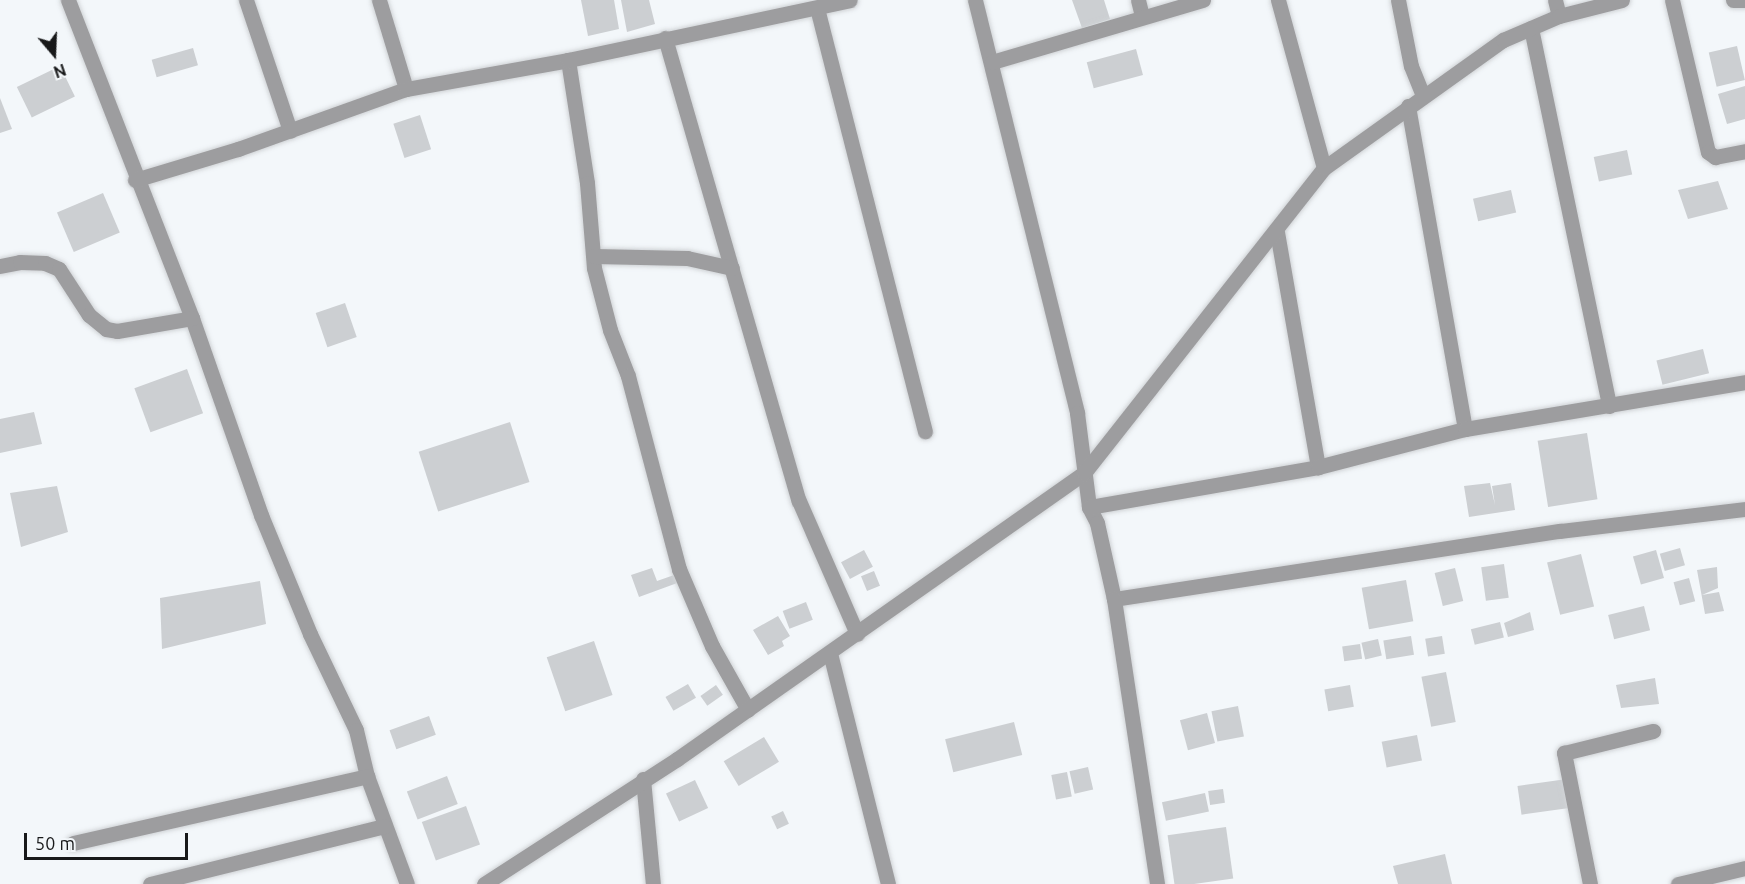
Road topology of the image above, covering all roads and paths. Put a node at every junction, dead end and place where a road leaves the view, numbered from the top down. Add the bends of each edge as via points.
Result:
1 (68, 0) edge
2 (246, 0) edge
3 (378, 0) edge
4 (850, 0) edge
5 (975, 0) edge
6 (1138, 0) edge
7 (1203, 0) edge
8 (1278, 0) edge
9 (1398, 0) edge
10 (1555, 0) edge
11 (1622, 0) edge
12 (1671, 0) edge
13 (1733, 0) edge
14 (1745, 0) edge
15 (791, 6) edge
16 (817, 8) junction
17 (1142, 16) junction
18 (1559, 16) junction
19 (1531, 28) junction
20 (666, 38) junction
21 (568, 60) junction
22 (992, 62) junction
23 (406, 89) junction
24 (1423, 94) junction
25 (1408, 106) junction
26 (290, 131) junction
27 (1745, 151) edge
28 (1324, 168) junction
29 (135, 180) junction
30 (1277, 232) junction
31 (594, 256) junction
32 (1, 264) edge
33 (732, 268) junction
34 (192, 318) junction
35 (1745, 382) edge
36 (1610, 406) junction
37 (1465, 429) junction
38 (925, 431) dead end
39 (1318, 467) junction
40 (1084, 473) junction
41 (1089, 507) junction
42 (1745, 509) edge
43 (1114, 599) junction
44 (856, 634) junction
45 (830, 653) junction
46 (748, 710) junction
47 (1653, 731) dead end
48 (368, 776) junction
49 (643, 779) junction
50 (384, 826) junction
51 (73, 843) dead end
52 (1745, 868) edge
53 (150, 884) edge
54 (407, 884) edge
55 (484, 884) edge
56 (653, 884) edge
57 (888, 884) edge
58 (1157, 884) edge
59 (1590, 884) edge
60 (1678, 884) edge

1 - 29 street
2 - 26 street
3 - 23 street
4 - 16 street
5 - 22 street
6 - 17 street
7 - 17 street
8 - 28 street
9 - 24 street via 1411,66
10 - 18 street
11 - 18 street
12 - 27 street via 1708,152 1715,158
13 - 14 street
15 - 16 street
15 - 20 street
16 - 38 street
17 - 22 street
18 - 19 street
19 - 24 street via 1503,40
19 - 36 street
20 - 21 street
20 - 33 street
21 - 23 street
21 - 31 street
22 - 40 street via 1028,226 1077,413
23 - 26 street
24 - 25 street
25 - 28 street
25 - 37 street
26 - 29 street
28 - 30 street
29 - 34 street
30 - 39 street
30 - 40 street
31 - 33 street via 687,258
31 - 46 street via 599,287 628,376 679,569 712,646
32 - 34 street via 45,263 59,269 89,315 106,329 117,331
33 - 44 street via 799,501
34 - 48 street via 261,515 309,634 356,730
35 - 36 street
36 - 37 street
37 - 39 street
39 - 41 street
40 - 41 street
40 - 44 street
41 - 43 street via 1097,523
42 - 43 street via 1560,531
43 - 58 street
44 - 45 street
45 - 46 street
45 - 57 street
46 - 49 street
47 - 59 street via 1564,753
48 - 50 street
48 - 51 street
49 - 55 street
49 - 56 street
50 - 53 street
50 - 54 street
52 - 60 street

